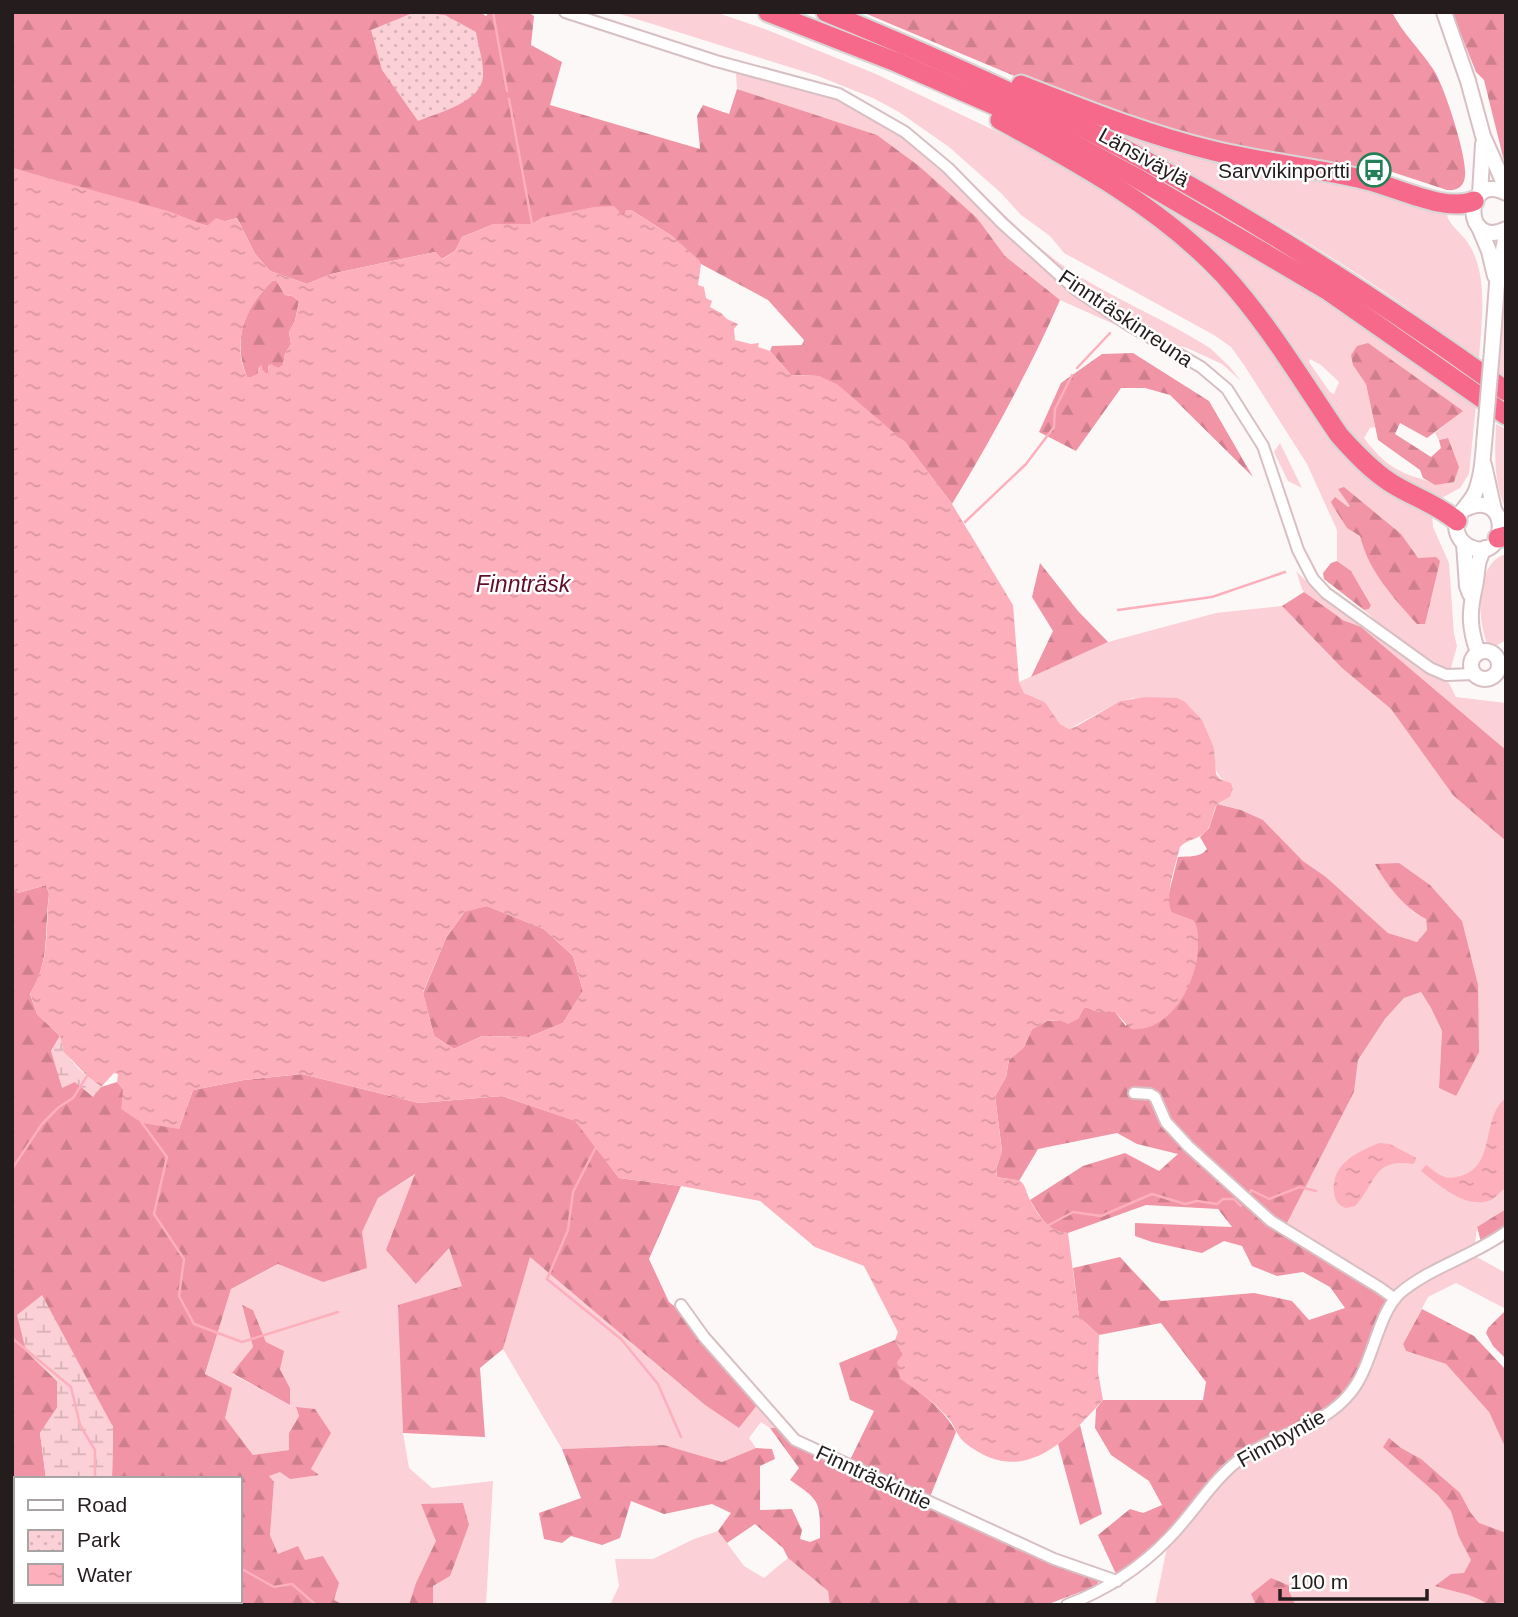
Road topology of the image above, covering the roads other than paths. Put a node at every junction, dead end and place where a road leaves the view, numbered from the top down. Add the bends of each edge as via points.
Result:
1 (565, 12) edge
2 (768, 12) edge
3 (826, 12) edge
4 (1444, 12) edge
5 (909, 46) junction
6 (896, 62) junction
7 (1483, 136) junction
8 (1506, 190) edge
9 (1477, 198) junction
10 (1479, 227) junction
11 (1506, 231) edge
12 (1497, 284) junction
13 (1506, 391) edge
14 (1506, 415) edge
15 (1483, 460) junction
16 (1493, 510) junction
17 (1461, 515) junction
18 (1496, 541) edge
19 (1464, 543) junction
20 (1471, 597) junction
21 (1478, 653) junction
22 (1474, 674) junction
23 (1499, 680) edge
24 (1134, 1093) dead end
25 (1506, 1232) edge
26 (1395, 1299) junction
27 (681, 1305) dead end
28 (1117, 1581) junction
29 (1067, 1605) edge

1 - 22 street, Finnträskinreuna via 716,61 839,94 905,132 1075,289 1227,389 1263,446 1298,550 1326,593 1430,668 1446,675
2 - 6 highway, Länsiväylä
3 - 5 highway, Länsiväylä
4 - 7 main road
5 - 9 highway via 1168,139 1375,181 1445,204 1464,205
5 - 13 highway, Länsiväylä via 1051,113 1233,211 1394,311
6 - 14 highway, Länsiväylä via 1031,121 1223,227 1370,319
6 - 17 highway via 1103,178 1174,229 1247,302 1355,453 1393,484
7 - 8 main road
7 - 9 main road
8 - 9 main road via 1491,189
9 - 10 main road via 1472,213
10 - 11 main road via 1490,233
10 - 12 main road
11 - 12 main road
12 - 15 main road, bridge
15 - 16 main road
15 - 17 main road via 1475,492
16 - 17 main road via 1480,505
16 - 18 main road via 1501,523
17 - 19 main road via 1457,533
18 - 19 main road via 1474,549
18 - 20 main road via 1479,558
19 - 20 main road
20 - 21 main road
21 - 22 main road via 1472,660
21 - 23 main road via 1486,651 1496,657
22 - 23 main road
24 - 26 street via 1154,1097 1166,1122 1188,1146 1271,1221
25 - 26 street, Finnbyntie via 1411,1285
26 - 28 street, Finnbyntie via 1350,1394 1317,1421 1240,1459 1168,1538
27 - 28 street, Finnträskintie via 795,1440 1054,1559
28 - 29 street, Finnbyntie

